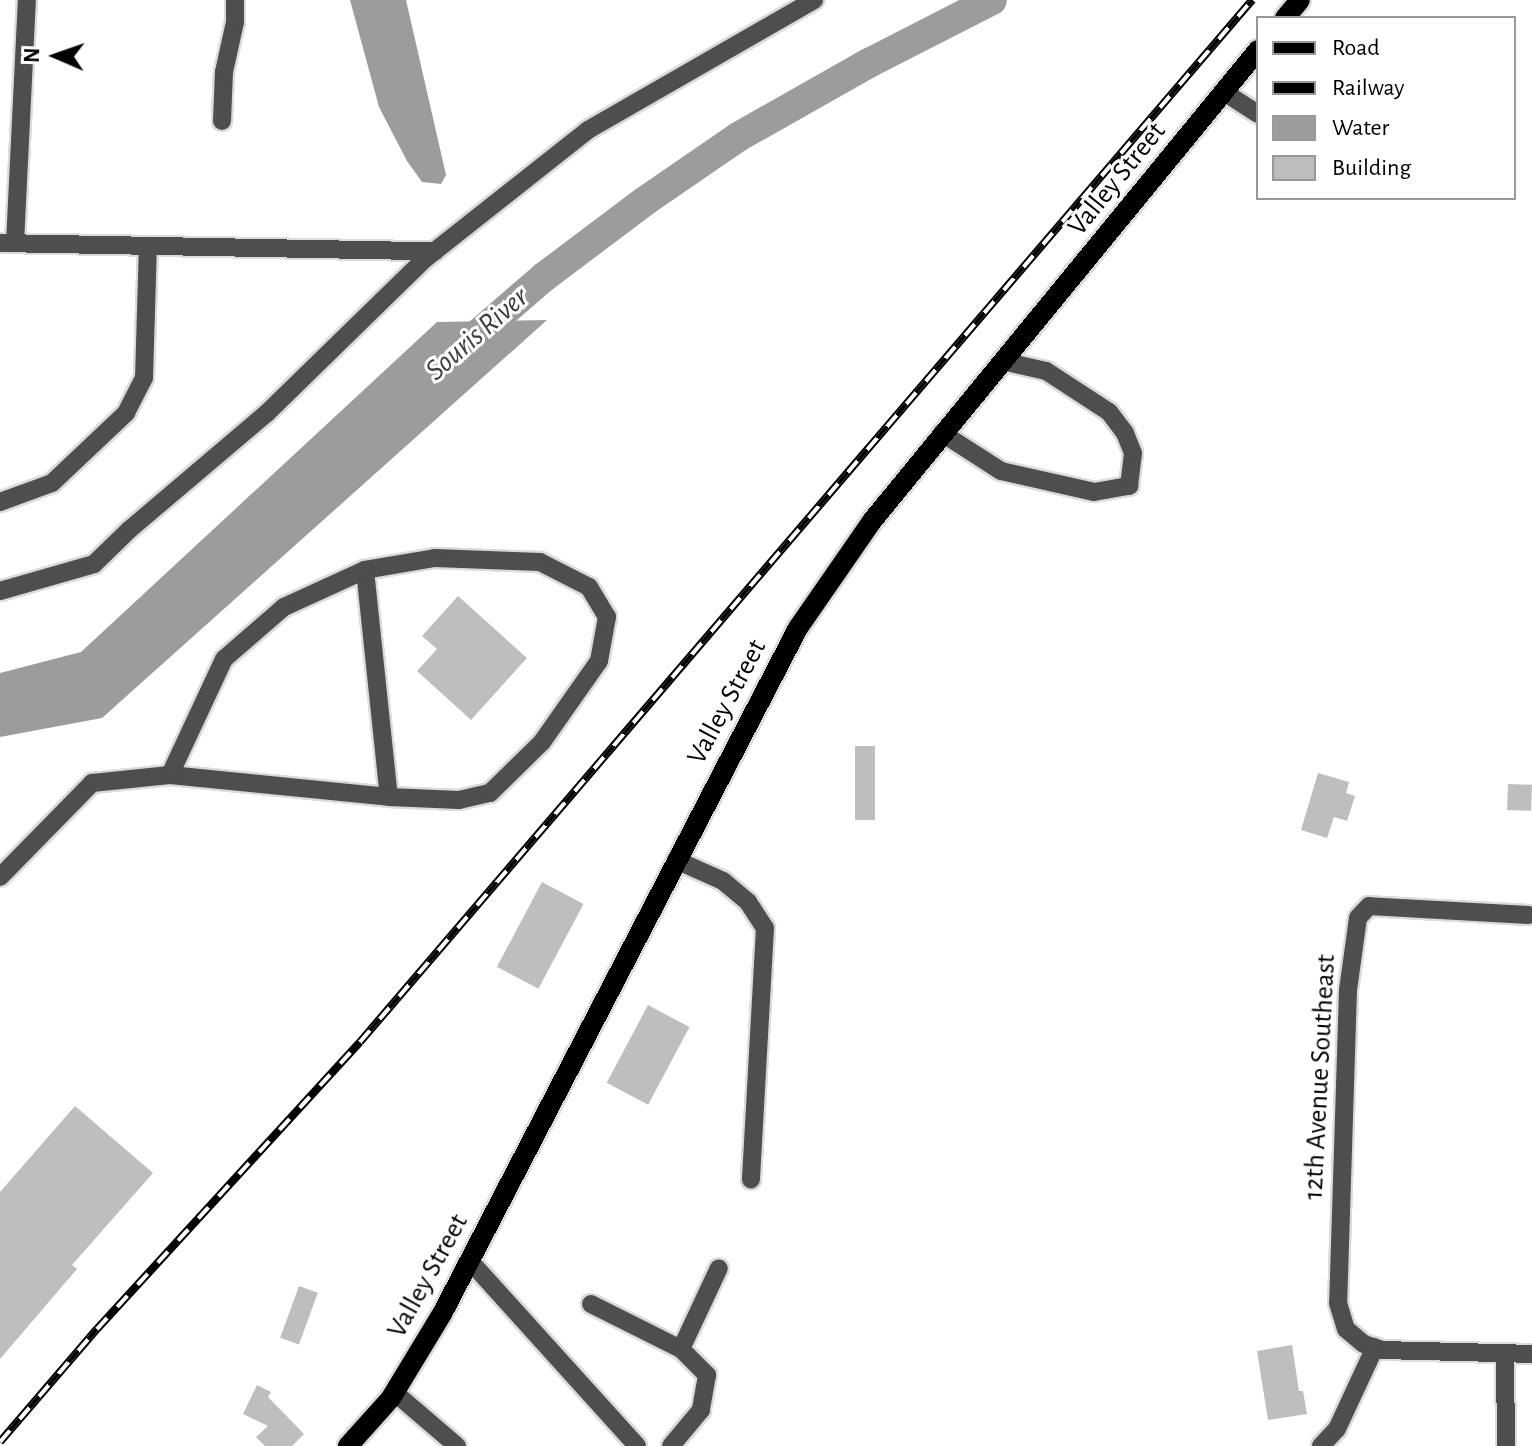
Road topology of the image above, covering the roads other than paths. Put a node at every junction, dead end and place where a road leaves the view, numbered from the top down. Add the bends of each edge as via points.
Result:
1 (27, 0) edge
2 (235, 0) edge
3 (814, 0) edge
4 (1300, 0) edge
5 (1287, 16) edge
6 (1256, 52) edge
7 (1224, 92) junction
8 (1256, 113) edge
9 (222, 121) dead end
10 (8, 243) edge
11 (148, 246) junction
12 (435, 251) junction
13 (1002, 361) junction
14 (942, 433) junction
15 (0, 502) edge
16 (365, 570) junction
17 (0, 591) edge
18 (170, 775) junction
19 (389, 797) junction
20 (676, 860) junction
21 (0, 877) edge
22 (1528, 915) dead end
23 (751, 1180) dead end
24 (470, 1261) junction
25 (719, 1268) dead end
26 (591, 1304) dead end
27 (1375, 1347) junction
28 (681, 1349) junction
29 (1505, 1354) junction
30 (1532, 1354) edge
31 (394, 1392) junction
32 (348, 1446) edge
33 (457, 1446) edge
34 (637, 1446) edge
35 (671, 1446) edge
36 (1321, 1446) edge
37 (1506, 1446) edge

1 - 10 street
2 - 9 street
3 - 12 street via 588,130
4 - 5 main road
6 - 7 main road, Valley Street
7 - 8 street
7 - 13 main road, Valley Street
10 - 11 street
11 - 12 street
11 - 15 street via 144,378 126,413 52,483
12 - 17 street via 267,413 94,564
13 - 14 main road, Valley Street
13 - 14 street via 1046,371 1109,412 1133,453 1129,486 1094,492 1001,471
14 - 20 main road, Valley Street via 872,521 798,628
16 - 18 street via 284,607 224,659
16 - 19 street
16 - 19 street via 435,558 540,562 589,587 607,617 599,661 542,742 490,793 459,800
18 - 19 street
18 - 21 street via 92,783
20 - 23 street via 723,881 748,902 765,928
20 - 24 main road, Valley Street
22 - 27 street, 12th Avenue Southeast via 1369,906 1358,918 1348,990 1338,1303 1346,1329
24 - 31 main road, Valley Street
24 - 34 street
25 - 28 street
26 - 28 street
27 - 29 street
27 - 36 street via 1337,1429
28 - 35 street via 707,1375 701,1410
29 - 30 street
29 - 37 street
31 - 32 main road, Valley Street
31 - 33 street

